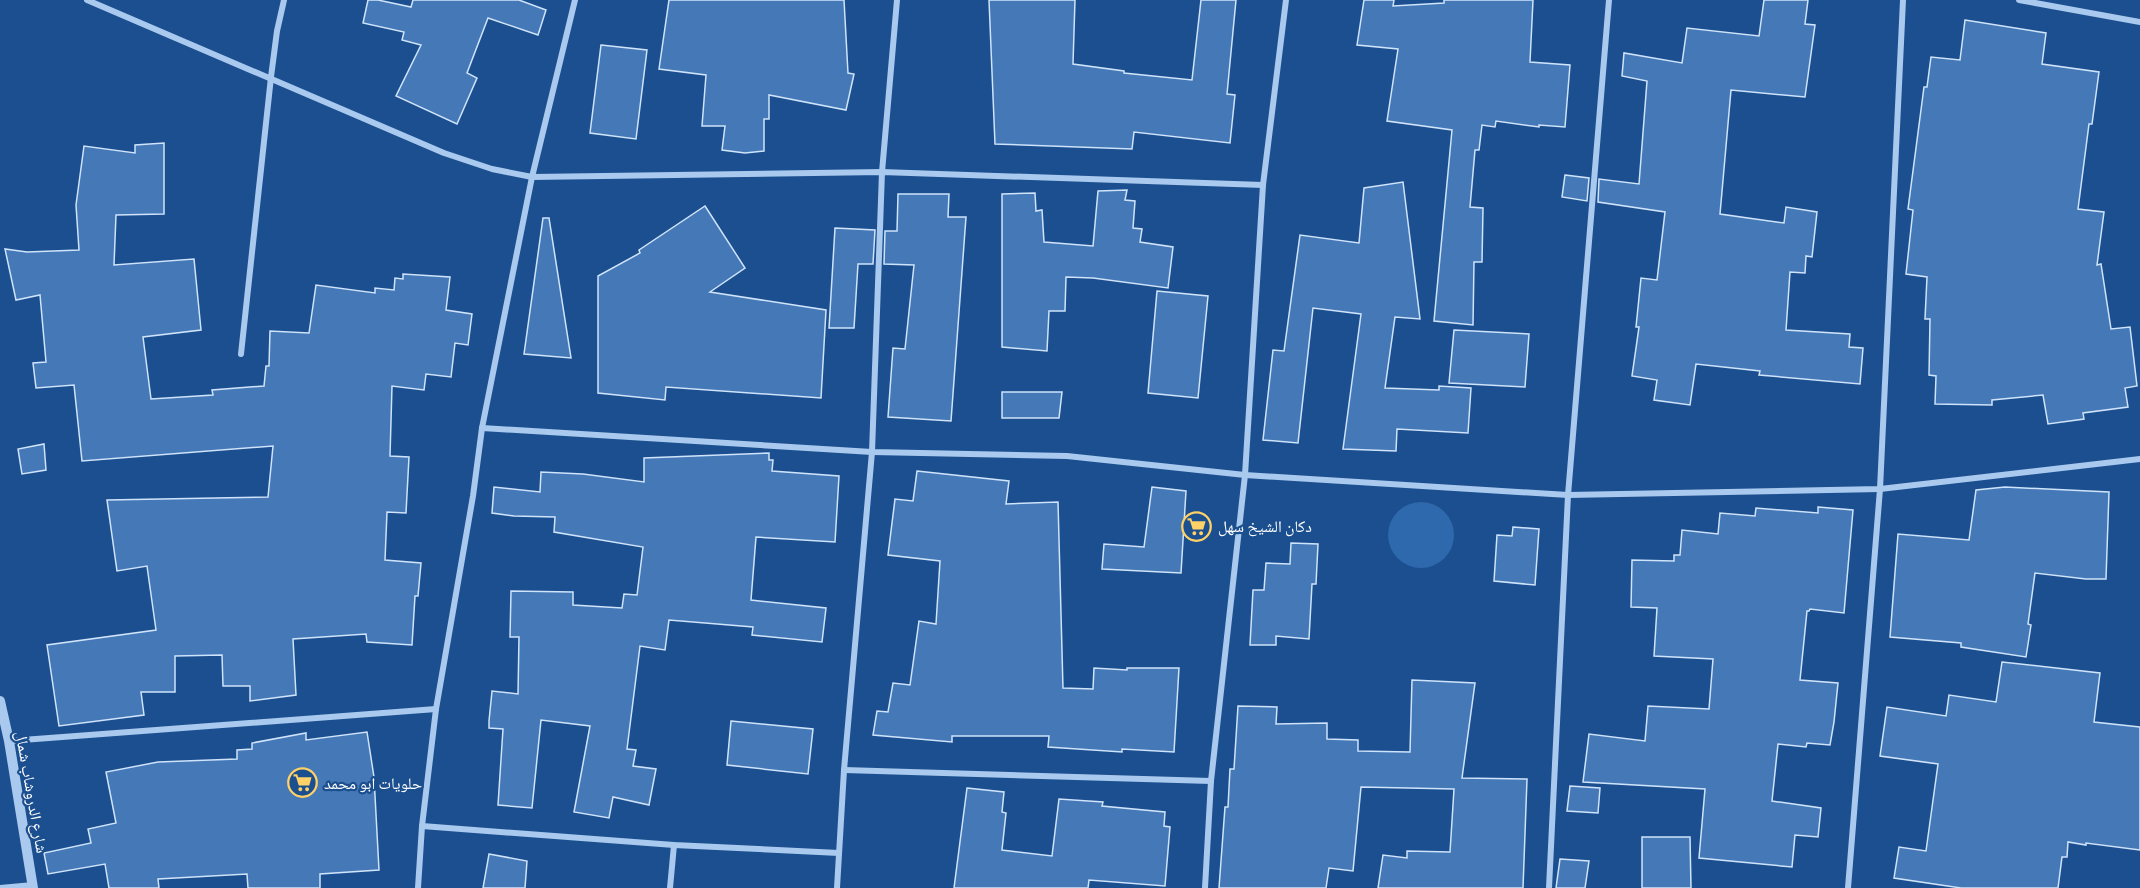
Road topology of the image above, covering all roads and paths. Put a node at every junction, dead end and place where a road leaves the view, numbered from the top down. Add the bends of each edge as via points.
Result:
1 (87, 0) edge
2 (284, 0) edge
3 (575, 0) edge
4 (897, 0) edge
5 (1286, 0) edge
6 (1609, 0) edge
7 (1903, 0) edge
8 (2019, 0) edge
9 (2140, 22) edge
10 (271, 77) junction
11 (882, 172) junction
12 (531, 177) junction
13 (1263, 185) junction
14 (242, 354) dead end
15 (482, 428) junction
16 (872, 452) junction
17 (2140, 459) edge
18 (1245, 475) junction
19 (1880, 489) junction
20 (1568, 495) junction
21 (0, 701) edge
22 (436, 709) junction
23 (9, 741) junction
24 (844, 770) junction
25 (1211, 781) junction
26 (422, 826) junction
27 (674, 845) junction
28 (839, 853) junction
29 (33, 886) edge
30 (0, 888) edge
31 (418, 888) edge
32 (670, 888) edge
33 (837, 888) edge
34 (1205, 888) edge
35 (1549, 888) edge
36 (1848, 888) edge

1 - 10 street
2 - 10 street
3 - 12 street
4 - 11 street
5 - 13 street
6 - 20 street
7 - 19 street
8 - 9 street
10 - 12 street via 444,153
10 - 14 street
11 - 12 street
11 - 13 street
11 - 16 street
12 - 15 street
13 - 18 street
15 - 16 street
15 - 22 street
16 - 18 street via 1067,456
16 - 24 street
17 - 19 street
18 - 20 street
18 - 25 street
19 - 20 street
19 - 36 street
20 - 35 street
21 - 23 street, شارع الدروشاب شمال
22 - 23 street
22 - 26 street
23 - 29 street, شارع الدروشاب شمال
24 - 25 street
24 - 28 street
25 - 34 street
26 - 27 street
26 - 31 street
27 - 28 street
27 - 32 street
28 - 33 street
29 - 30 street

